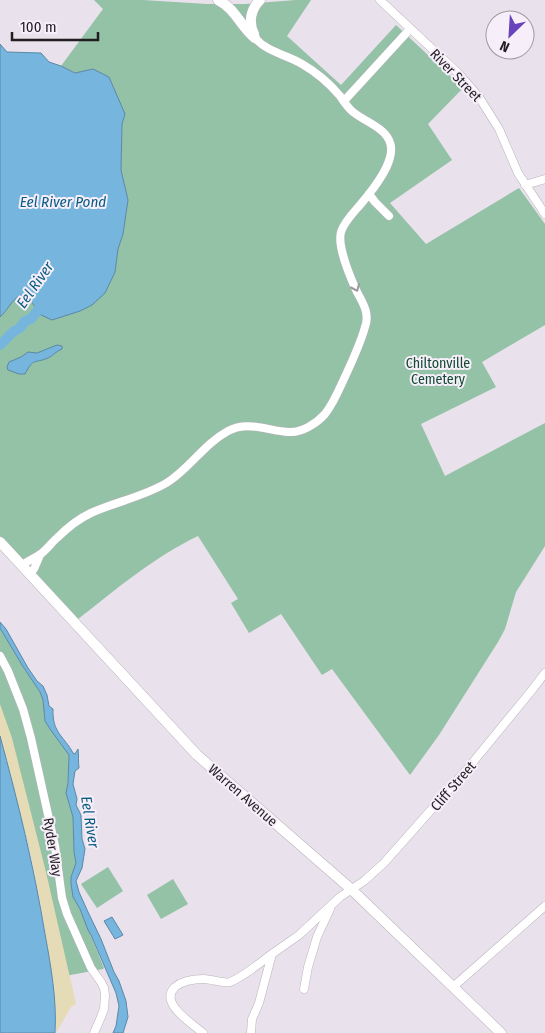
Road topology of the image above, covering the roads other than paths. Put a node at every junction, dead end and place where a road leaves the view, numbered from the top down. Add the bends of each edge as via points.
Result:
1 (218, 0) edge
2 (260, 0) edge
3 (380, 0) edge
4 (410, 29) junction
5 (255, 38) junction
6 (344, 101) junction
7 (545, 179) edge
8 (525, 185) junction
9 (369, 194) junction
10 (545, 214) edge
11 (389, 216) dead end
12 (0, 542) edge
13 (40, 555) junction
14 (22, 566) junction
15 (29, 574) junction
16 (0, 656) edge
17 (545, 673) edge
18 (351, 889) junction
19 (332, 905) junction
20 (545, 906) edge
21 (272, 954) junction
22 (453, 987) junction
23 (304, 989) dead end
24 (94, 1033) edge
25 (203, 1033) edge
26 (252, 1033) edge
27 (501, 1033) edge

1 - 5 main road via 231,9
2 - 5 main road via 251,17
3 - 4 street, River Street
4 - 6 street
4 - 8 street, River Street via 483,101
5 - 6 street via 266,47 304,65
6 - 9 street via 353,112 384,133 391,143 390,163
7 - 8 street
8 - 10 street, River Street
9 - 11 street
9 -> 13 street via 347,221 340,237 342,251 365,306 366,327 333,403 325,414 311,426 292,432 249,426 229,430 166,483 79,520
12 - 14 main road, Warren Avenue
13 - 14 street
13 - 15 street
14 - 15 main road, Warren Avenue
15 - 18 main road, Warren Avenue via 197,755
16 - 24 street, Ryder Way via 23,709 31,738 67,914 104,988 104,1009
17 - 18 street, Cliff Street via 474,762 394,852 374,873
18 - 19 street, Cliff Street
18 - 22 main road, Warren Avenue
19 - 21 street, Cliff Street
19 - 23 street via 317,937
20 - 22 street
21 - 25 street, Cliff Street via 229,982 200,979 182,983 173,989 171,1002
21 - 26 street via 252,1019
22 - 27 main road, Warren Avenue

